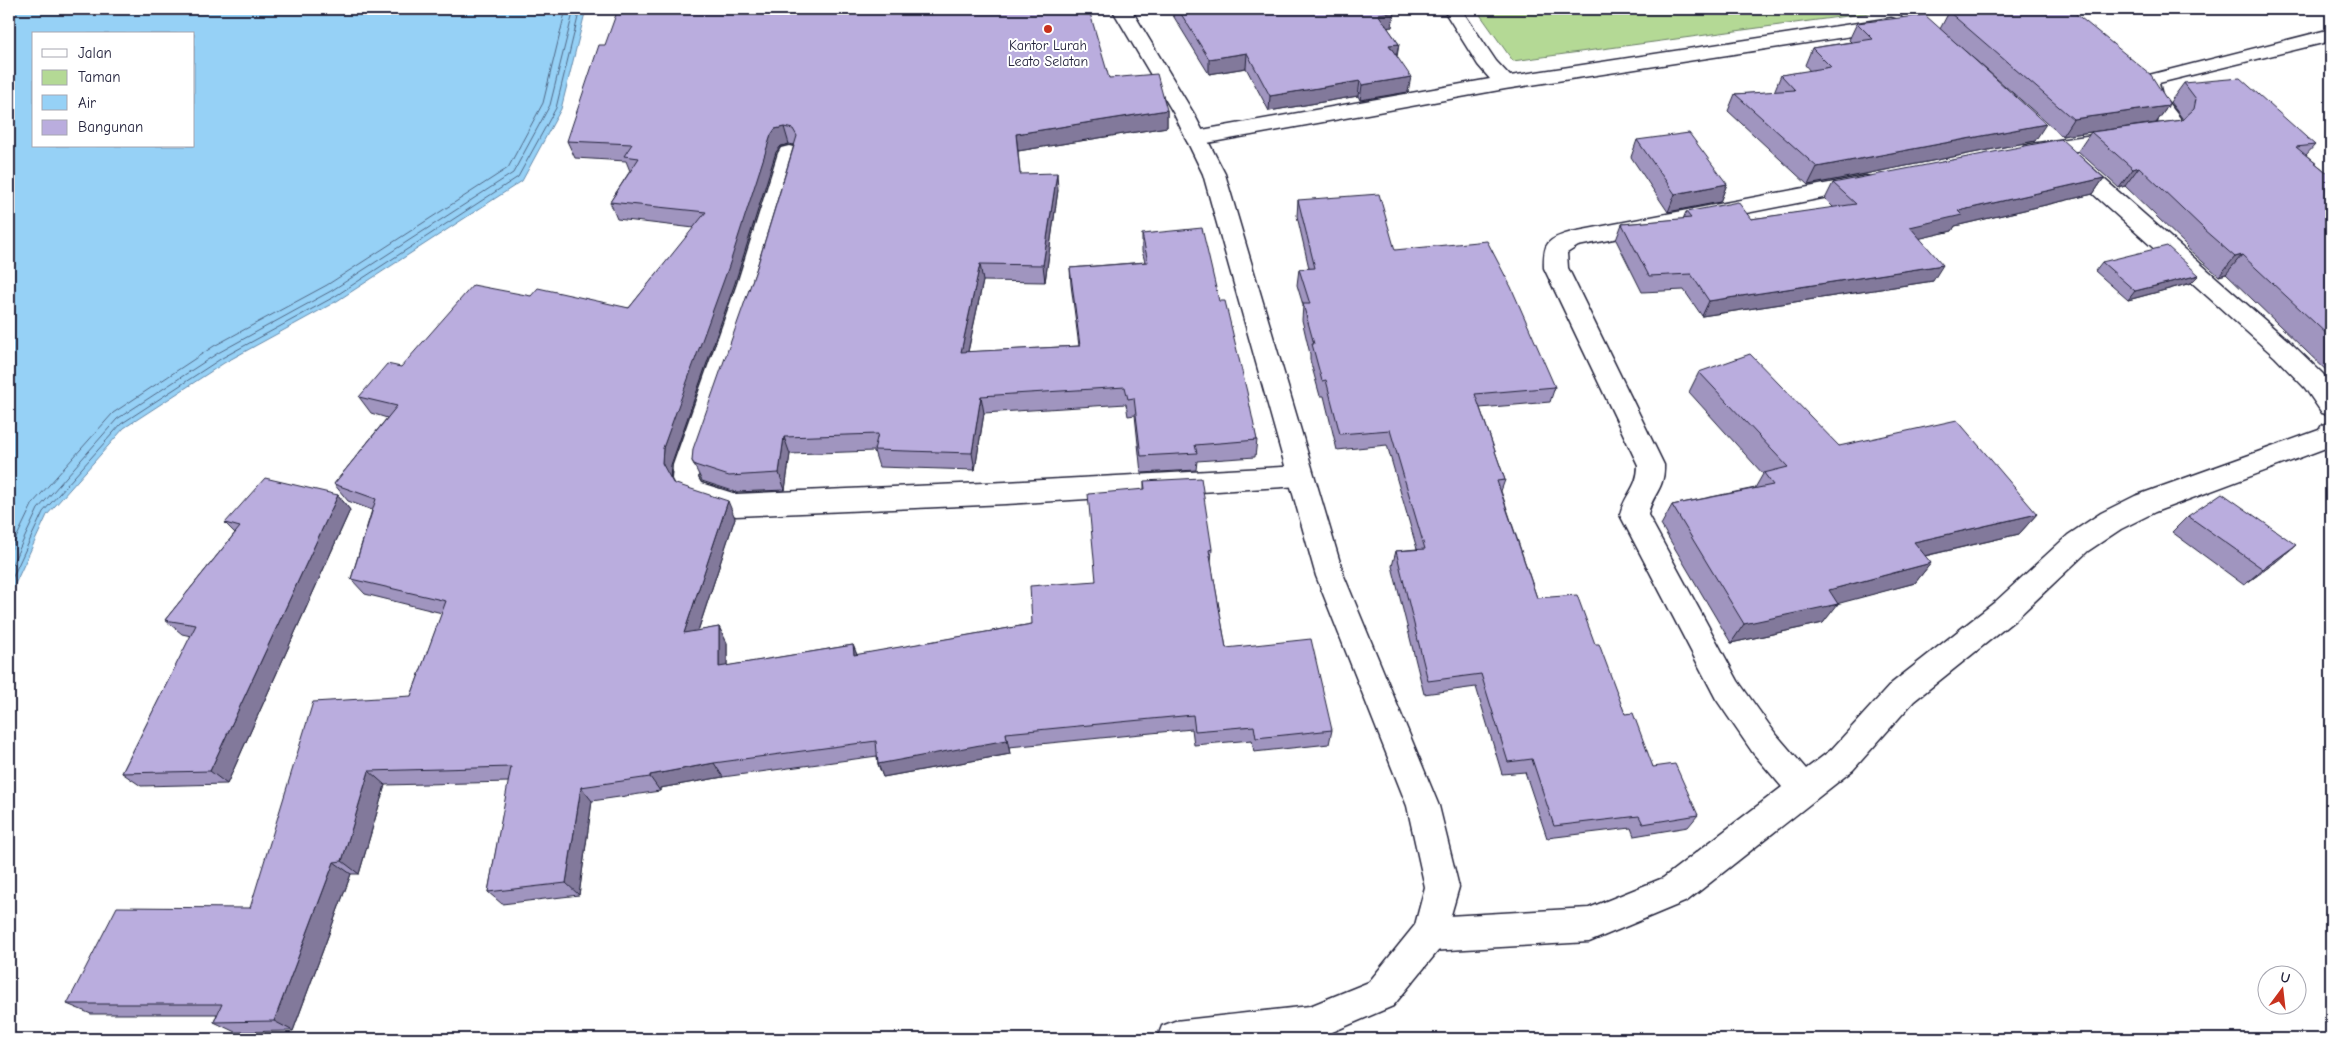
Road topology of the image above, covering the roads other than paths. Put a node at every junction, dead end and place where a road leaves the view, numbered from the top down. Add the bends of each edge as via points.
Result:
1 (1120, 9) edge
2 (1452, 9) edge
3 (1909, 14) edge
4 (2331, 35) edge
5 (1952, 53) edge
6 (1505, 82) junction
7 (2032, 126) edge
8 (1196, 138) junction
9 (2054, 146) junction
10 (789, 153) dead end
11 (2006, 156) edge
12 (1890, 178) edge
13 (2331, 406) edge
14 (2331, 432) edge
15 (1300, 476) junction
16 (1804, 790) junction
17 (1430, 934) junction
18 (1175, 1039) edge

1 - 8 main road
2 - 6 main road via 1488,65
3 - 5 main road
3 - 6 main road
4 - 9 main road via 2148,81 2148,88 2170,118 2168,127 2161,132
6 - 8 main road
7 - 9 main road
8 - 15 main road via 1214,174
9 - 11 main road
9 - 13 main road via 2284,351 2314,381
10 - 15 main road via 749,284 686,465 685,479 692,491 736,505
12 - 16 main road via 1572,240 1554,249 1556,268 1651,464 1651,481 1635,505 1634,515 1727,690 1764,743
14 - 16 main road via 2328,437 2145,504 2110,521 2086,538 2005,611 1902,692 1842,760
15 - 17 main road via 1330,576 1423,806 1442,887
16 - 17 main road via 1675,890 1589,925
17 - 18 main road via 1381,994 1310,1024

